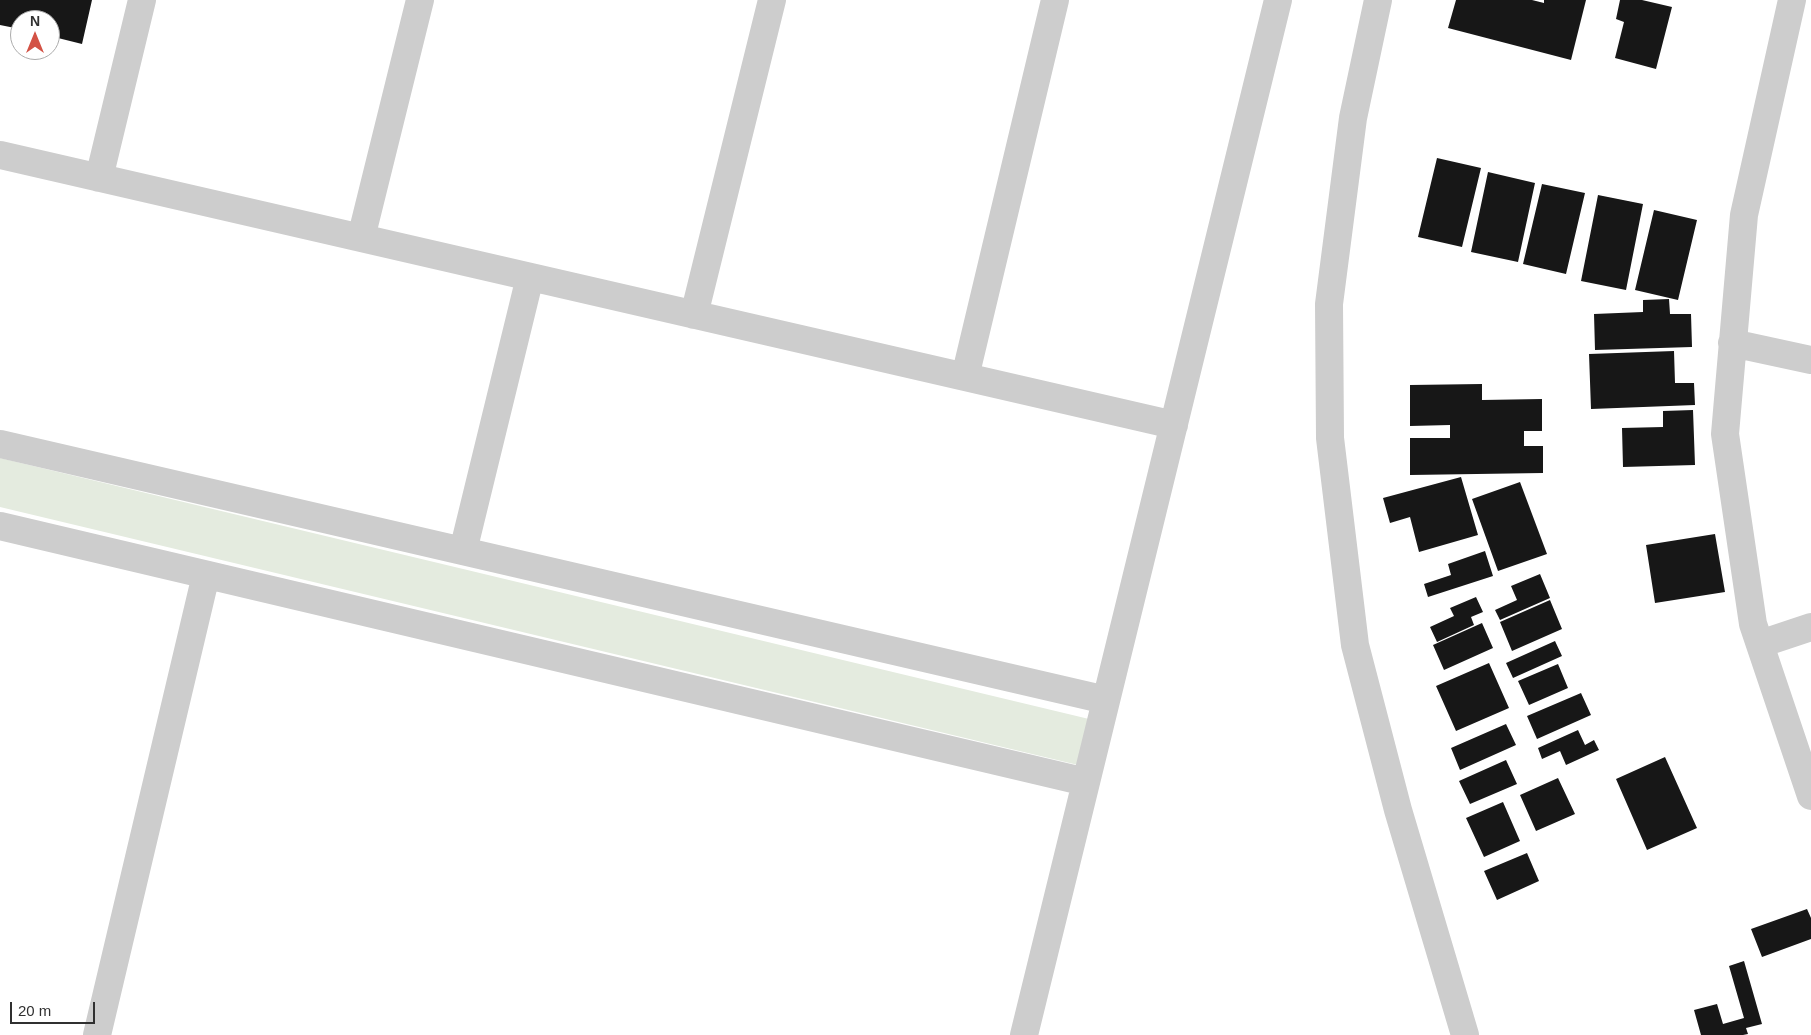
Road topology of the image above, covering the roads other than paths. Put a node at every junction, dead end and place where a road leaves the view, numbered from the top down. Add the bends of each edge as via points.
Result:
1 (142, 0) edge
2 (420, 0) edge
3 (772, 0) edge
4 (1055, 0) edge
5 (1278, 0) edge
6 (1378, 0) edge
7 (1792, 0) edge
8 (0, 155) edge
9 (99, 178) junction
10 (361, 238) junction
11 (530, 277) junction
12 (694, 315) junction
13 (1732, 343) junction
14 (1811, 360) edge
15 (965, 377) junction
16 (1174, 425) junction
17 (0, 444) edge
18 (0, 526) edge
19 (463, 551) junction
20 (206, 575) junction
21 (1811, 627) edge
22 (1760, 644) junction
23 (1106, 700) junction
24 (1086, 782) junction
25 (1811, 796) edge
26 (97, 1035) edge
27 (1024, 1035) edge
28 (1465, 1035) edge

1 - 9 street
2 - 10 street
3 - 12 street
4 - 15 street
5 - 16 street
6 - 28 street via 1352,118 1329,304 1330,438 1355,645 1398,810
7 - 13 street via 1744,215
8 - 9 street
9 - 10 street
10 - 11 street
11 - 12 street
11 - 19 street
12 - 15 street
13 - 14 street
13 - 22 street via 1725,434 1753,624
15 - 16 street
16 - 23 street
17 - 19 street
18 - 20 street
19 - 23 street
20 - 24 street
20 - 26 street
21 - 22 street
22 - 25 street
23 - 24 street
24 - 27 street

